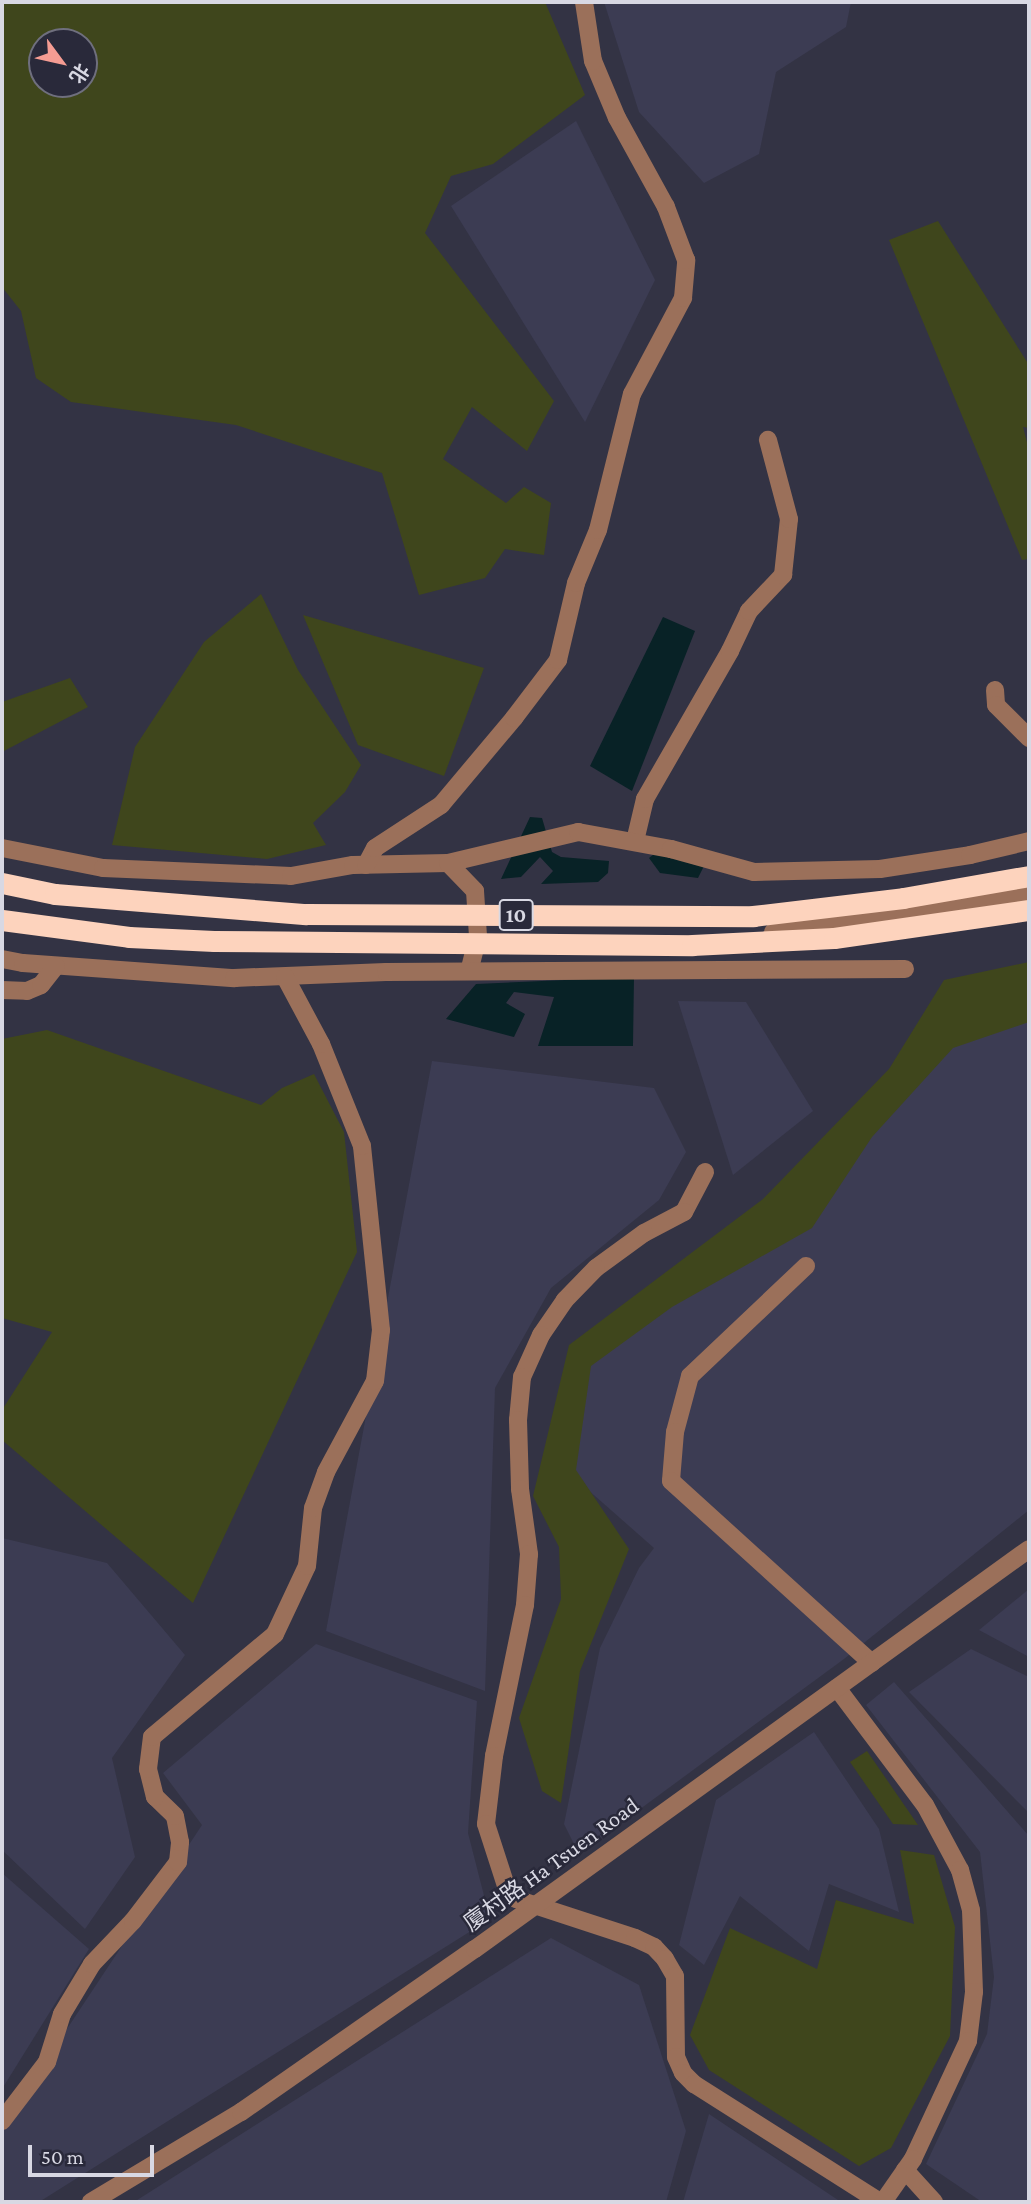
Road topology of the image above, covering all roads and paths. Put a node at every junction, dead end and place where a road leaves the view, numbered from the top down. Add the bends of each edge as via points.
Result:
1 (584, 2) edge
2 (768, 440) dead end
3 (995, 690) dead end
4 (1029, 738) edge
5 (635, 841) junction
6 (1029, 841) edge
7 (2, 848) edge
8 (448, 863) junction
9 (366, 865) junction
10 (1029, 876) edge
11 (2, 883) edge
12 (1029, 894) edge
13 (1029, 910) edge
14 (2, 920) edge
15 (478, 936) junction
16 (2, 959) edge
17 (56, 966) junction
18 (905, 969) dead end
19 (469, 971) junction
20 (285, 977) junction
21 (2, 990) edge
22 (705, 1172) dead end
23 (806, 1266) dead end
24 (1029, 1549) edge
25 (872, 1663) junction
26 (837, 1688) junction
27 (537, 1904) junction
28 (2, 2121) edge
29 (905, 2170) junction
30 (91, 2202) edge
31 (881, 2202) edge
32 (934, 2202) edge

1 - 9 street via 593,61 617,118 666,207 686,260 683,298 632,394 598,530 576,583 558,660 441,804 375,848
2 - 5 street via 789,519 783,575 749,611 645,799
3 - 4 street via 996,705
5 - 6 street via 754,872 880,869
5 - 8 street via 578,832
7 - 9 street via 103,868 291,876
8 - 9 street
8 - 15 street via 475,891
10 - 11 highway, 10 via 904,898 753,916 306,914 55,894
12 - 15 street via 760,934
13 - 14 highway, 10 via 834,938 692,945 214,941 129,937
15 - 19 street
16 - 17 street
17 - 20 street
17 - 21 street via 41,985 27,991
18 - 19 street
19 - 20 street
20 - 28 street via 321,1044 362,1146 381,1330 375,1381 326,1472 313,1508 307,1566 275,1634 152,1737 148,1769 155,1797 175,1816 180,1842 177,1862 133,1921 92,1964 62,2014 47,2062
22 - 27 street via 684,1212 596,1268 565,1300 541,1335 522,1377 518,1420 520,1489 529,1554 526,1605 494,1756 486,1824 506,1886 516,1899
23 - 25 street via 690,1376 675,1432 671,1481
24 - 25 street, 廈村路 Ha Tsuen Road
25 - 26 street, 廈村路 Ha Tsuen Road
26 - 27 street, 廈村路 Ha Tsuen Road
26 - 29 street via 925,1805 960,1870 971,1910 974,1992 968,2041
27 - 30 street, 廈村路 Ha Tsuen Road via 241,2112
27 - 31 street via 654,1947 675,1976 676,2057 683,2073
29 - 31 street
29 - 32 street

